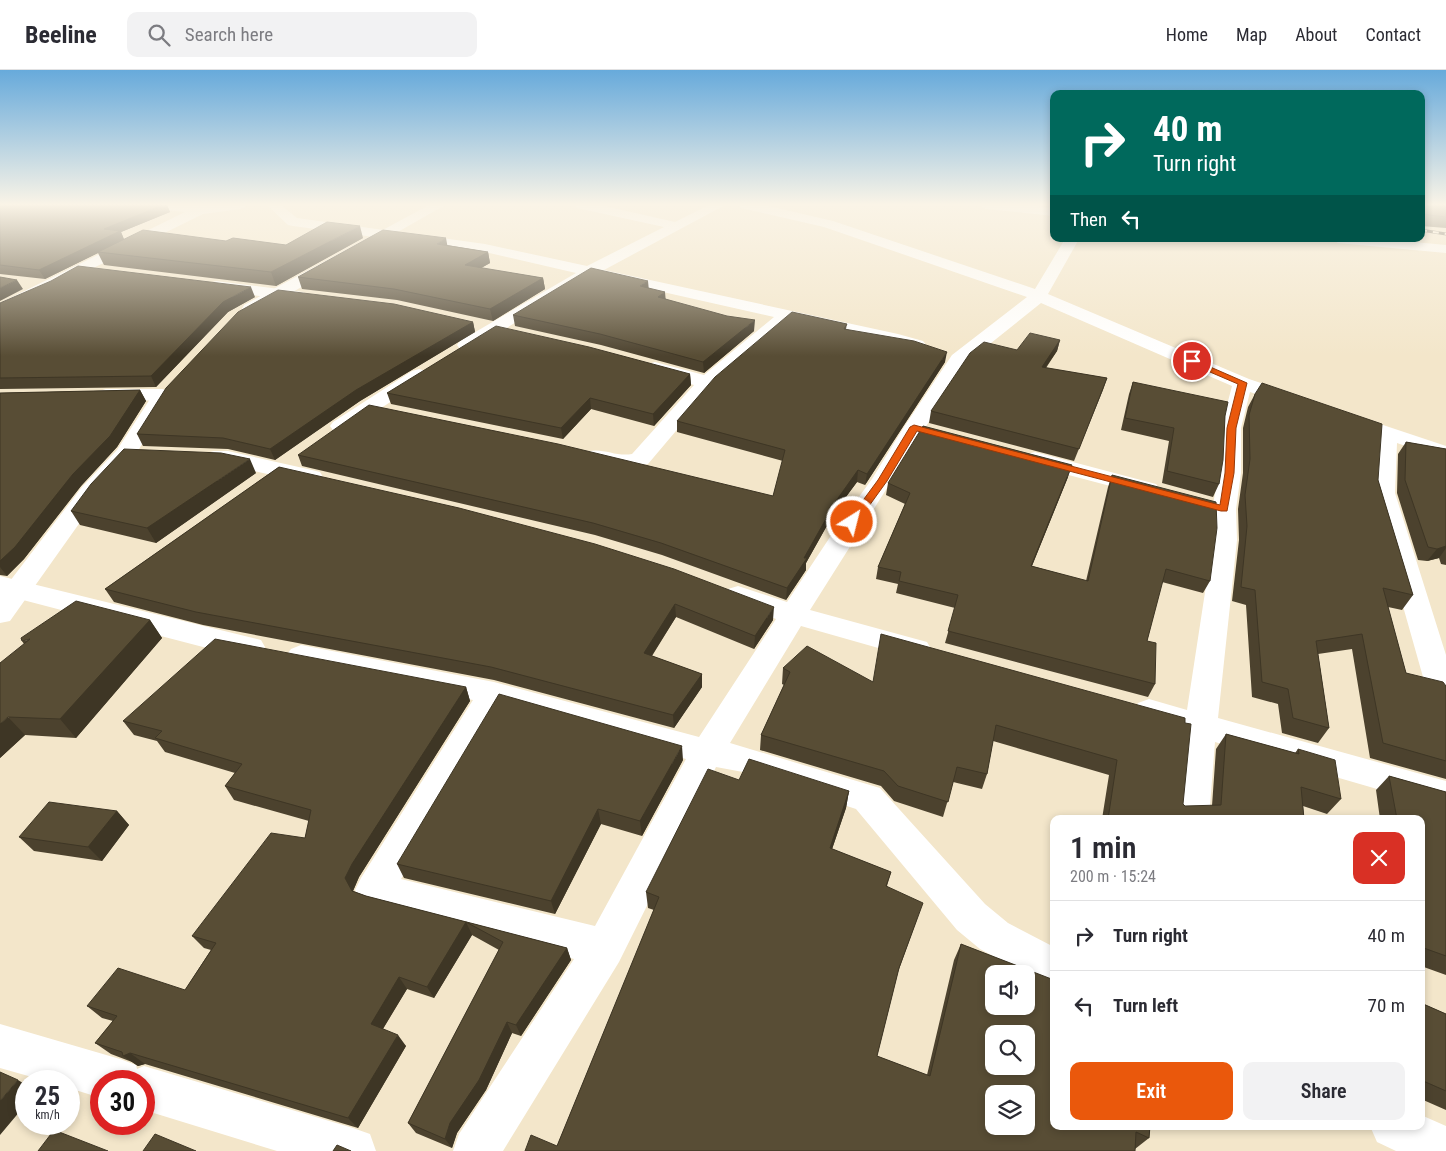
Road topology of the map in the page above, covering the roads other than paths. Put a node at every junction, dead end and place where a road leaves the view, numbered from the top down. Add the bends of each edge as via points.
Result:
1 (110, 255) edge
2 (349, 255) edge
3 (521, 255) edge
4 (619, 255) edge
5 (920, 255) edge
6 (1062, 255) edge
7 (83, 269) junction
8 (591, 270) junction
9 (112, 273) edge
10 (17, 282) edge
11 (198, 284) edge
12 (50, 286) junction
13 (276, 294) junction
14 (1039, 296) junction
15 (322, 299) edge
16 (0, 309) edge
17 (787, 314) junction
18 (235, 318) edge
19 (476, 324) edge
20 (495, 328) junction
21 (522, 334) edge
22 (453, 354) edge
23 (945, 354) junction
24 (436, 364) edge
25 (641, 364) edge
26 (707, 382) junction
27 (1242, 383) junction
28 (83, 396) edge
29 (1306, 405) edge
30 (368, 407) junction
31 (396, 413) edge
32 (1333, 414) edge
33 (1387, 433) junction
34 (327, 435) edge
35 (303, 452) edge
36 (577, 452) edge
37 (1446, 453) edge
38 (125, 454) junction
39 (1017, 454) edge
40 (154, 455) edge
41 (191, 456) edge
42 (278, 470) junction
43 (336, 482) edge
44 (254, 487) edge
45 (1168, 494) edge
46 (714, 586) edge
47 (5, 596) edge
48 (794, 615) junction
49 (1434, 626) edge
50 (946, 656) edge
51 (494, 693) junction
52 (1446, 694) edge
53 (1125, 705) edge
54 (1201, 726) junction
55 (706, 752) junction
56 (1446, 795) edge
57 (1192, 815) edge
58 (605, 948) junction
59 (1050, 967) edge
60 (0, 1046) edge
61 (90, 1072) edge
62 (155, 1091) edge
63 (1402, 1130) edge
64 (1446, 1150) edge
65 (353, 1151) edge
66 (476, 1151) edge

1 - 7 street
2 - 13 street
3 - 8 street
4 - 8 street
5 - 14 street
6 - 14 street
7 - 9 street
7 - 12 street
8 - 17 street
8 - 20 street
10 - 12 street
11 - 13 street
12 - 16 street
13 - 15 street
13 - 18 street
14 - 23 street
14 - 27 street
17 - 23 street via 898,339
17 - 26 street
19 - 20 street
20 - 21 street
20 - 22 street
23 - 48 street via 924,430 843,536
24 - 30 street
25 - 26 street
26 - 36 street via 640,459 625,462
27 - 29 street
27 - 54 street via 1231,428 1230,473 1215,507 1225,540
28 - 38 street via 169,388
30 - 31 street
30 - 34 street
32 - 33 street
33 - 37 street
33 - 49 street via 1383,493
35 - 42 street
38 - 40 street
38 - 47 street
39 - 45 street
41 - 42 street via 228,458
42 - 43 street
42 - 44 street
46 - 48 street
47 - 51 street via 96,599 202,638
48 - 50 street
48 - 55 street
49 - 52 street via 1438,677
51 - 55 street
51 - 58 street via 374,890
53 - 54 street
54 - 56 street
54 - 57 street
55 - 58 street
55 - 59 street via 743,758 868,798 970,917 994,936
58 - 66 street
60 - 61 street
62 - 65 street
63 - 64 street

